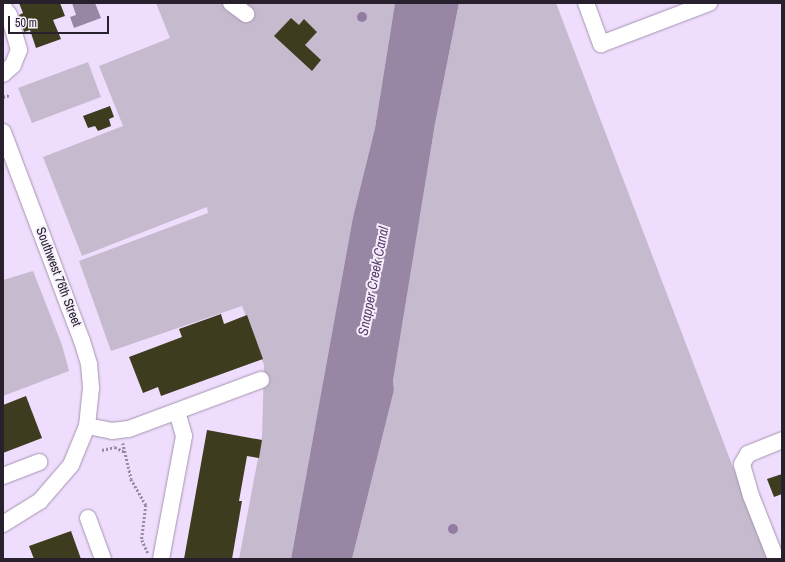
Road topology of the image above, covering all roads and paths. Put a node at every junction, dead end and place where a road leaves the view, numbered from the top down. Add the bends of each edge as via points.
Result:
1 (231, 3) edge
2 (586, 3) edge
3 (709, 3) edge
4 (3, 7) edge
5 (246, 14) dead end
6 (3, 74) edge
7 (10, 95) dead end
8 (3, 97) edge
9 (3, 132) edge
10 (261, 380) dead end
11 (177, 412) junction
12 (87, 426) junction
13 (122, 437) dead end
14 (782, 440) edge
15 (102, 450) dead end
16 (125, 452) junction
17 (39, 462) dead end
18 (3, 476) edge
19 (88, 518) dead end
20 (3, 524) edge
21 (156, 558) edge
22 (103, 559) edge
23 (776, 559) edge

1 - 5 street
2 - 3 street via 601,44
4 - 6 street via 9,15 19,50 13,65
7 - 8 path
9 - 12 street, Southwest 76th Street via 85,348 91,388
10 - 11 street
11 - 12 street via 121,431
11 - 21 street via 184,436
12 - 20 street, Southwest 76th Street via 71,465 52,490 29,509
13 - 16 path
14 - 23 street via 746,456 742,464 745,479
15 - 16 path via 115,448
16 - 21 path via 133,485 146,506 142,540
17 - 18 street
19 - 22 street

